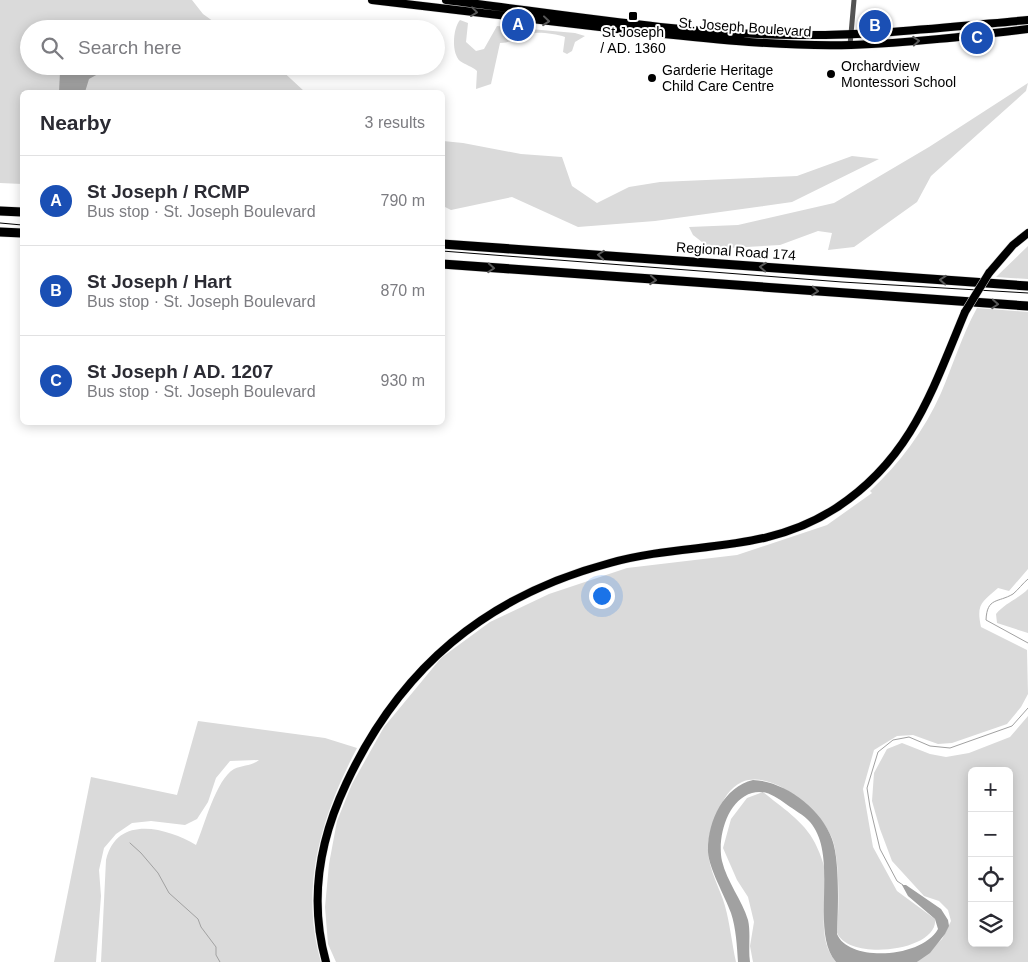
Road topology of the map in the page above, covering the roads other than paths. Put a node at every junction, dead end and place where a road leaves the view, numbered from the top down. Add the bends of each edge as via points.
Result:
1 (372, 0) edge
2 (446, 0) edge
3 (854, 0) edge
4 (420, 3) edge
5 (1028, 20) edge
6 (648, 28) junction
7 (1028, 29) edge
8 (850, 35) junction
9 (730, 36) junction
10 (850, 45) junction
11 (0, 211) edge
12 (20, 212) edge
13 (0, 232) edge
14 (20, 233) edge
15 (1028, 233) edge
16 (445, 244) edge
17 (445, 264) edge
18 (1028, 286) edge
19 (1028, 306) edge
20 (326, 962) edge

1 - 4 main road, St. Joseph Boulevard
2 - 6 main road, St. Joseph Boulevard
3 - 8 street
4 -> 6 main road, St. Joseph Boulevard
5 - 8 main road, St. Joseph Boulevard
6 - 9 main road, St. Joseph Boulevard
10 -> 7 main road, St. Joseph Boulevard
8 - 9 main road, St. Joseph Boulevard
8 - 10 street
9 - 10 main road, St. Joseph Boulevard
11 - 12 highway
13 - 14 highway
15 - 20 main road, bridge via 989,272 965,312 915,426 902,446 880,472 836,508 807,524 762,540 646,555 569,575 531,590 475,624 432,658 393,702 363,748 335,807 320,859 317,898 320,940
18 -> 16 highway, Regional Road 174
17 -> 19 highway

